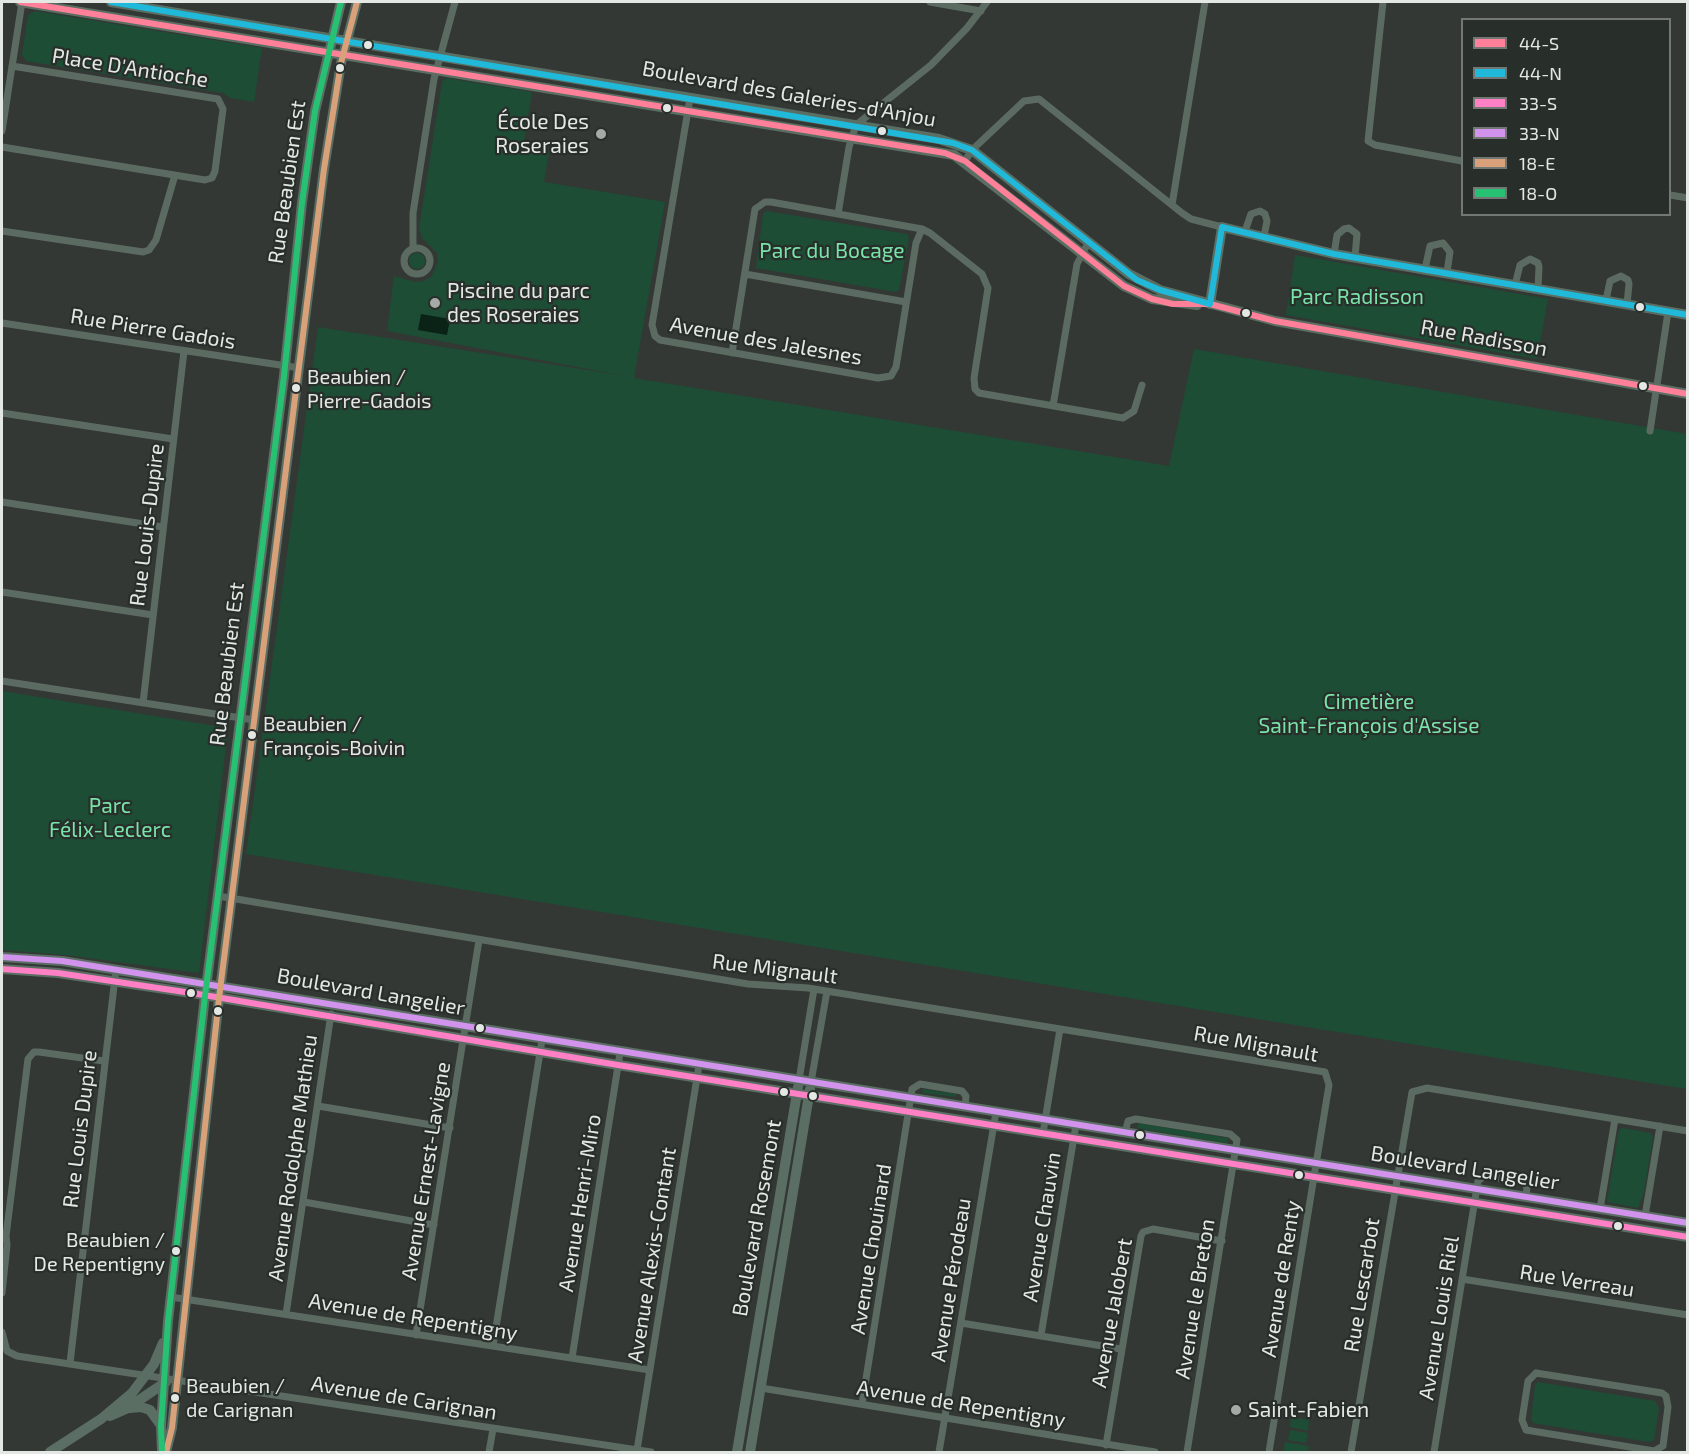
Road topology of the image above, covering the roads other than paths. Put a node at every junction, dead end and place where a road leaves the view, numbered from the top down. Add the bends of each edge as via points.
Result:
1 (21, 2) edge
2 (111, 2) edge
3 (341, 2) edge
4 (357, 2) edge
5 (455, 2) edge
6 (930, 2) edge
7 (987, 2) edge
8 (1205, 2) edge
9 (1383, 2) edge
10 (981, 11) junction
11 (332, 38) junction
12 (347, 40) junction
13 (328, 51) junction
14 (344, 53) junction
15 (441, 55) junction
16 (12, 66) junction
17 (437, 69) junction
18 (690, 98) junction
19 (688, 110) junction
20 (856, 125) junction
21 (2, 132) edge
22 (851, 137) junction
23 (2, 147) edge
24 (972, 150) junction
25 (1461, 160) edge
26 (965, 161) junction
27 (175, 175) junction
28 (1671, 195) edge
29 (1688, 198) edge
30 (302, 203) junction
31 (320, 204) junction
32 (1172, 205) junction
33 (838, 213) junction
34 (1222, 227) junction
35 (922, 230) junction
36 (2, 231) edge
37 (1245, 231) junction
38 (1264, 237) junction
39 (1088, 243) junction
40 (413, 249) dead end
41 (1081, 252) junction
42 (1334, 254) junction
43 (1355, 257) junction
44 (1425, 269) junction
45 (1447, 272) junction
46 (745, 274) junction
47 (1515, 285) junction
48 (1538, 288) junction
49 (1606, 300) junction
50 (906, 302) junction
51 (1210, 304) junction
52 (1627, 304) junction
53 (1668, 312) junction
54 (1688, 315) edge
55 (2, 323) edge
56 (184, 351) junction
57 (732, 353) junction
58 (285, 367) junction
59 (300, 368) junction
60 (1142, 385) dead end
61 (1656, 388) junction
62 (1688, 394) edge
63 (1053, 406) junction
64 (2, 412) edge
65 (1650, 431) dead end
66 (173, 439) junction
67 (273, 462) junction
68 (286, 464) junction
69 (2, 502) edge
70 (164, 527) junction
71 (2, 592) edge
72 (153, 615) junction
73 (2, 681) edge
74 (143, 703) junction
75 (240, 718) junction
76 (254, 720) junction
77 (218, 896) junction
78 (232, 898) junction
79 (479, 940) junction
80 (2, 957) edge
81 (2, 969) edge
82 (116, 969) junction
83 (114, 982) junction
84 (221, 986) junction
85 (814, 989) junction
86 (206, 990) junction
87 (827, 991) junction
88 (219, 998) junction
89 (331, 1011) junction
90 (465, 1028) junction
91 (1060, 1029) junction
92 (463, 1039) junction
93 (542, 1040) junction
94 (540, 1052) junction
95 (620, 1053) junction
96 (104, 1061) junction
97 (618, 1065) junction
98 (699, 1065) junction
99 (1327, 1075) joint
100 (698, 1078) junction
101 (799, 1080) junction
102 (812, 1082) junction
103 (797, 1094) junction
104 (809, 1096) junction
105 (911, 1098) junction
106 (318, 1106) junction
107 (910, 1112) junction
108 (996, 1112) junction
109 (1615, 1119) junction
110 (1045, 1120) junction
111 (993, 1125) junction
112 (1076, 1125) junction
113 (1660, 1126) junction
114 (450, 1128) junction
115 (1688, 1131) edge
116 (1043, 1133) junction
117 (1125, 1133) junction
118 (1074, 1138) junction
119 (188, 1149) junction
120 (202, 1151) junction
121 (1237, 1151) junction
122 (1234, 1164) junction
123 (1317, 1164) junction
124 (1396, 1176) junction
125 (1315, 1177) junction
126 (1477, 1189) junction
127 (1394, 1190) junction
128 (304, 1202) junction
129 (1475, 1202) junction
130 (1600, 1209) junction
131 (1645, 1216) junction
132 (1688, 1223) edge
133 (434, 1225) junction
134 (4, 1236) edge
135 (178, 1237) junction
136 (1688, 1237) edge
137 (192, 1239) junction
138 (1222, 1241) junction
139 (1462, 1279) junction
140 (2, 1293) edge
141 (171, 1298) junction
142 (185, 1300) junction
143 (286, 1314) junction
144 (1688, 1316) edge
145 (960, 1323) junction
146 (2, 1332) edge
147 (167, 1334) junction
148 (416, 1335) junction
149 (1041, 1335) junction
150 (494, 1346) junction
151 (1121, 1349) junction
152 (572, 1358) junction
153 (70, 1363) junction
154 (650, 1370) junction
155 (147, 1375) junction
156 (170, 1379) junction
157 (761, 1388) junction
158 (862, 1404) junction
159 (126, 1409) junction
160 (945, 1418) junction
161 (101, 1419) junction
162 (161, 1425) junction
163 (493, 1429) junction
164 (1106, 1444) junction
165 (1595, 1446) joint
166 (637, 1450) junction
167 (50, 1452) edge
168 (164, 1452) edge
169 (489, 1452) edge
170 (651, 1452) edge
171 (737, 1452) edge
172 (750, 1452) edge
173 (939, 1452) edge
174 (1155, 1452) edge
175 (1187, 1452) edge
176 (1269, 1452) edge
177 (1351, 1452) edge
178 (1434, 1452) edge

1 - 13 street, Boulevard des Galeries-d'Anjou
1 - 16 street
2 - 11 street, Boulevard des Galeries-d'Anjou
3 - 11 street, Rue Beaubien Est
4 - 12 street, Rue Beaubien Est
5 - 15 street
6 - 10 street
7 - 10 street
8 - 32 street
9 - 25 street via 1368,141 1375,146
10 - 20 street via 931,65
11 - 12 street, Boulevard des Galeries-d'Anjou
11 - 13 street, Rue Beaubien Est
12 - 14 street, Rue Beaubien Est
12 - 15 street, Boulevard des Galeries-d'Anjou
13 - 14 street, Boulevard des Galeries-d'Anjou
13 - 30 street, Rue Beaubien Est
14 - 17 street, Boulevard des Galeries-d'Anjou
14 - 31 street, Rue Beaubien Est
15 - 17 street
15 - 18 street, Boulevard des Galeries-d'Anjou
16 - 21 street
16 - 27 street, Place D'Antioche via 218,99 223,109 214,174 205,180
17 - 19 street, Boulevard des Galeries-d'Anjou
17 - 40 street via 413,213
18 - 19 street, Avenue des Jalesnes
18 - 20 street, Boulevard des Galeries-d'Anjou
19 - 22 street, Boulevard des Galeries-d'Anjou
19 - 57 street, Avenue des Jalesnes via 653,331 666,342
20 - 22 street
20 - 24 street, Boulevard des Galeries-d'Anjou via 939,139
22 - 26 street, Boulevard des Galeries-d'Anjou via 945,153
22 - 33 street
23 - 27 street
24 - 26 street
24 - 32 street via 1024,101 1039,99
24 - 39 street, Boulevard des Galeries-d'Anjou
26 - 41 street, Boulevard des Galeries-d'Anjou
27 - 36 street via 156,240 143,252
28 - 29 street
30 - 31 street
30 - 58 street, Rue Beaubien Est
31 - 59 street, Rue Beaubien Est
32 - 34 street via 1191,219
33 - 35 street
33 - 46 street via 771,202 759,205
34 - 37 street
34 - 51 street
35 - 50 street, Avenue des Jalesnes via 916,243
35 - 63 street via 986,280 988,296 975,389
37 - 38 street
37 - 38 street via 1251,214 1263,212 1267,221
38 - 42 street
39 - 41 street
39 - 51 street, Boulevard des Galeries-d'Anjou via 1145,285
41 - 51 street, Boulevard des Galeries-d'Anjou via 1137,293 1173,304
41 - 63 street
42 - 43 street
42 - 43 street via 1337,235 1349,228 1357,234
43 - 44 street
44 - 45 street
44 - 45 street via 1430,246 1443,243 1450,252
45 - 47 street
46 - 50 street
46 - 57 street
47 - 48 street
47 - 48 street via 1520,265 1530,259 1538,262
48 - 49 street
49 - 52 street
49 - 52 street via 1610,281 1621,276 1629,284
50 - 57 street, Avenue des Jalesnes via 896,367 891,376 878,378
51 - 61 street, Rue Radisson via 1275,321
52 - 53 street
53 - 54 street
53 - 61 street
55 - 56 street, Rue Pierre Gadois
56 - 58 street, Rue Pierre Gadois
56 - 66 street, Rue Louis-Dupire
58 - 59 street, Rue Pierre Gadois
58 - 67 street, Rue Beaubien Est
59 - 68 street, Rue Beaubien Est
60 - 63 street via 1134,411 1128,417
61 - 62 street, Rue Radisson
61 - 65 street
64 - 66 street
66 - 70 street, Rue Louis-Dupire
67 - 68 street
67 - 75 street, Rue Beaubien Est
68 - 76 street, Rue Beaubien Est
69 - 70 street
70 - 72 street, Rue Louis-Dupire
71 - 72 street
72 - 74 street, Rue Louis-Dupire
73 - 74 street
74 - 75 street
75 - 76 street
75 - 77 street, Rue Beaubien Est
76 - 78 street, Rue Beaubien Est
77 - 78 street, Rue Mignault
77 - 86 street, Rue Beaubien Est
78 - 79 street, Rue Mignault
78 - 84 street, Rue Beaubien Est
79 - 85 street, Rue Mignault via 748,984
79 - 90 street, Avenue Ernest-Lavigne
80 - 82 street, Boulevard Langelier
81 - 83 street, Boulevard Langelier
82 - 83 street, Rue Louis Dupire
82 - 86 street, Boulevard Langelier
83 - 86 street, Boulevard Langelier
83 - 96 street, Rue Louis Dupire
84 - 86 street, Boulevard Langelier
84 - 88 street, Rue Beaubien Est
84 - 89 street, Boulevard Langelier
85 - 87 street, Rue Mignault
85 - 101 street, Boulevard Rosemont
86 - 88 street, Boulevard Langelier
86 - 119 street, Rue Beaubien Est
87 - 91 street, Rue Mignault
87 - 102 street, Boulevard Rosemont
88 - 89 street, Boulevard Langelier
88 - 120 street, Rue Beaubien Est
89 - 90 street, Boulevard Langelier
89 - 92 street, Boulevard Langelier
89 - 106 street, Avenue Rodolphe Mathieu
90 - 92 street, Avenue Ernest-Lavigne
90 - 93 street, Boulevard Langelier
91 - 99 street, Rue Mignault via 1319,1070
91 - 110 street, Avenue Chauvin
92 - 94 street, Boulevard Langelier
92 - 114 street, Avenue Ernest-Lavigne
93 - 94 street
93 - 95 street, Boulevard Langelier
94 - 97 street, Boulevard Langelier
94 - 150 street
95 - 97 street, Avenue Henri-Miro
95 - 98 street, Boulevard Langelier
96 - 134 street via 39,1052 28,1059
96 - 153 street, Rue Louis Dupire
97 - 100 street, Boulevard Langelier
97 - 152 street, Avenue Henri-Miro
98 - 100 street, Avenue Alexis-Contant
98 - 101 street, Boulevard Langelier
99 - 123 street, Avenue de Renty via 1329,1085
100 - 103 street, Boulevard Langelier
100 - 154 street, Avenue Alexis-Contant
101 - 102 street, Boulevard Langelier
101 - 103 street, Boulevard Rosemont
102 - 104 street, Boulevard Rosemont
102 - 105 street, Boulevard Langelier
103 - 104 street, Boulevard Langelier
103 - 171 street, Boulevard Rosemont
104 - 107 street, Boulevard Langelier
104 - 157 street, Boulevard Rosemont
105 - 107 street, Avenue Chouinard
105 - 108 street, Boulevard Langelier
106 - 114 street
106 - 128 street, Avenue Rodolphe Mathieu
107 - 111 street, Boulevard Langelier
107 - 158 street, Avenue Chouinard
108 - 110 street, Boulevard Langelier
108 - 111 street, Avenue Pérodeau
109 - 113 street
109 - 124 street, Rue Lescarbot via 1426,1088 1415,1090 1410,1095
109 - 130 street
110 - 112 street, Boulevard Langelier
110 - 116 street, Avenue Chauvin
111 - 116 street, Boulevard Langelier
111 - 145 street, Avenue Pérodeau
112 - 117 street, Boulevard Langelier
112 - 118 street, Avenue Chauvin
113 - 115 street
113 - 131 street
114 - 133 street, Avenue Ernest-Lavigne
116 - 118 street, Boulevard Langelier
117 - 121 street, Boulevard Langelier
117 - 121 street via 1128,1121 1136,1119 1234,1135 1238,1140
118 - 122 street, Boulevard Langelier
118 - 149 street, Avenue Chauvin
119 - 120 street
119 - 135 street, Rue Beaubien Est
120 - 137 street, Rue Beaubien Est
121 - 122 street, Avenue le Breton
121 - 123 street, Boulevard Langelier
122 - 125 street, Boulevard Langelier
122 - 138 street, Avenue le Breton
123 - 124 street, Boulevard Langelier
123 - 125 street, Avenue de Renty
124 - 126 street, Boulevard Langelier
124 - 127 street, Rue Lescarbot
125 - 127 street, Boulevard Langelier
125 - 176 street, Avenue de Renty
126 - 129 street, Avenue Louis Riel
126 - 130 street, Boulevard Langelier
127 - 129 street, Boulevard Langelier
127 - 177 street, Rue Lescarbot
128 - 133 street
128 - 143 street, Avenue Rodolphe Mathieu
129 - 136 street, Boulevard Langelier
129 - 139 street, Avenue Louis Riel
130 - 131 street, Boulevard Langelier
131 - 132 street, Boulevard Langelier
133 - 148 street, Avenue Ernest-Lavigne
134 - 140 street via 7,1245
135 - 137 street
135 - 141 street, Rue Beaubien Est
137 - 142 street, Rue Beaubien Est
138 - 151 street, Avenue Jalobert via 1153,1229 1143,1232
138 - 175 street, Avenue le Breton
139 - 144 street, Rue Verreau
139 - 178 street, Avenue Louis Riel
141 - 142 street, Avenue de Repentigny
141 - 147 street, Rue Beaubien Est
142 - 143 street, Avenue de Repentigny
142 - 156 street, Rue Beaubien Est
143 - 148 street, Avenue de Repentigny
145 - 149 street
145 - 160 street, Avenue Pérodeau
146 - 153 street, Avenue de Carignan via 9,1353
147 - 155 street, Rue Beaubien Est
147 - 156 street, Rue Beaubien Est
148 - 150 street, Avenue de Repentigny
149 - 151 street
150 - 152 street, Avenue de Repentigny
151 - 164 street, Avenue Jalobert
152 - 154 street, Avenue de Repentigny
153 - 155 street, Avenue de Carignan
154 - 166 street, Avenue Alexis-Contant
155 - 156 street, Avenue de Carignan
155 - 161 street, Rue Beaubien Est
156 - 159 street
156 - 162 street, Rue Beaubien Est
156 - 163 street, Avenue de Carignan
156 - 168 street, Rue Beaubien Est via 172,1428
157 - 158 street, Avenue de Repentigny
157 - 172 street, Boulevard Rosemont
158 - 160 street, Avenue de Repentigny
159 - 161 street
159 - 162 street via 150,1410
160 - 164 street, Avenue de Repentigny
160 - 173 street, Avenue Pérodeau
161 - 167 street
162 - 168 street, Rue Beaubien Est
163 - 166 street, Avenue de Carignan
163 - 169 street
164 - 174 street, Avenue de Repentigny
165 - 165 street via 1531,1432 1524,1427 1522,1420 1532,1374 1666,1396 1665,1441 1659,1450
166 - 170 street, Avenue de Carignan

